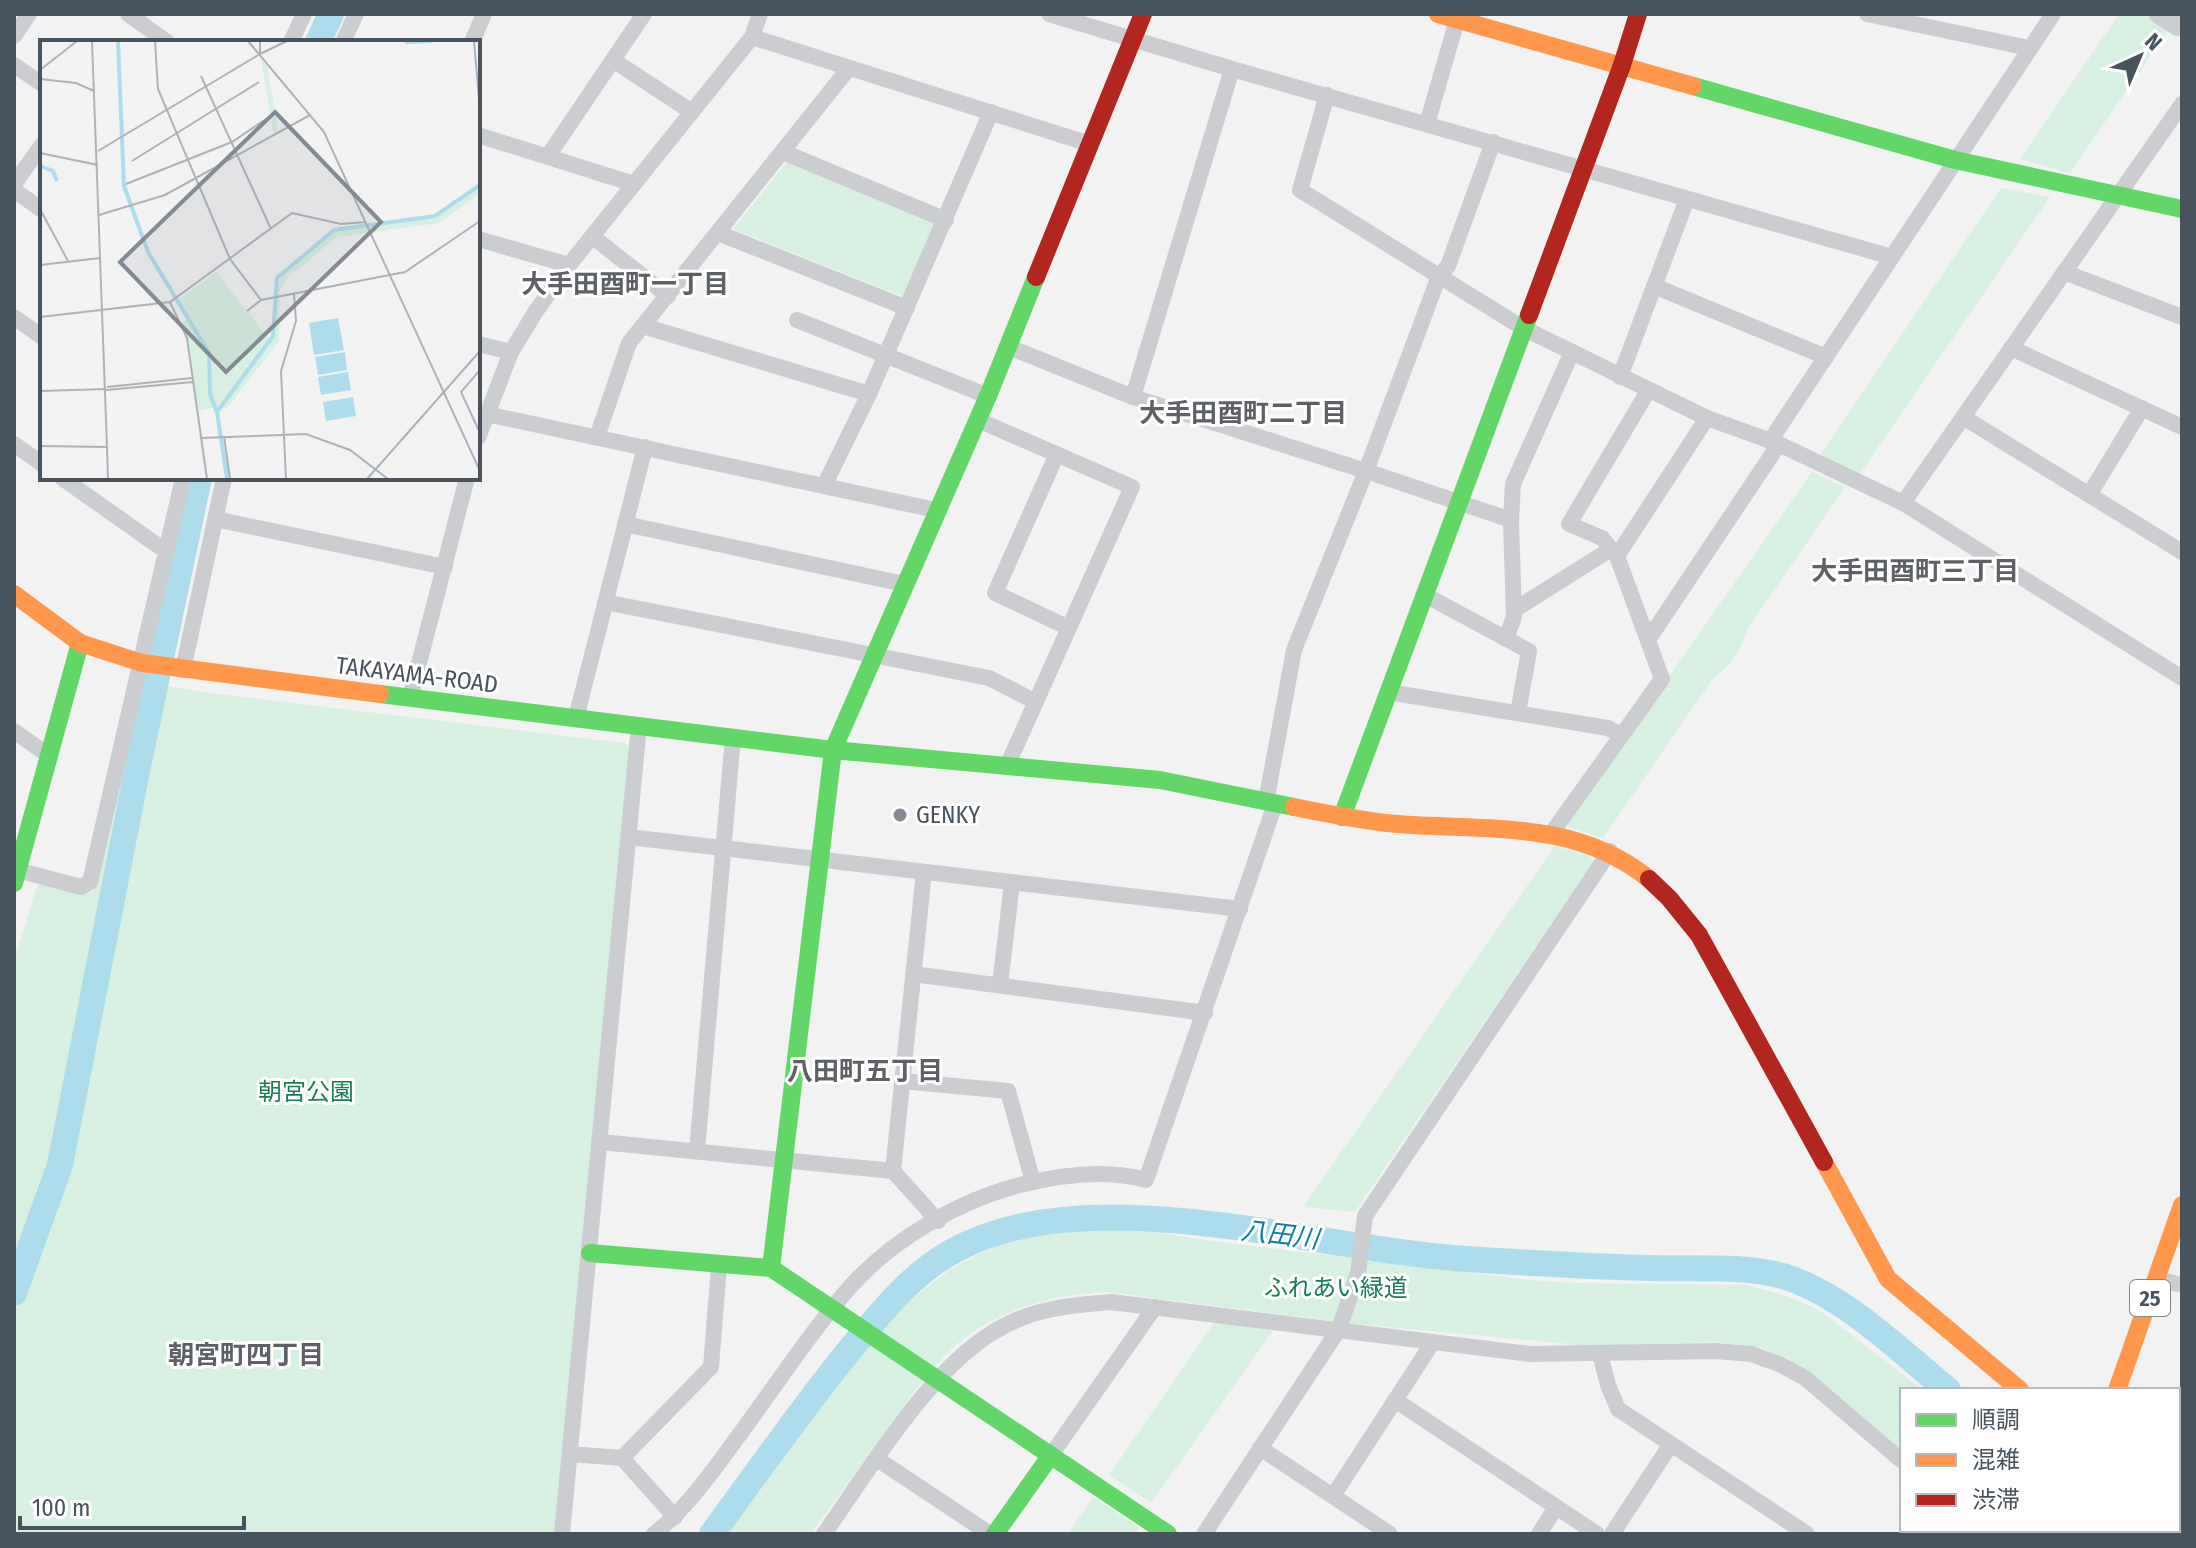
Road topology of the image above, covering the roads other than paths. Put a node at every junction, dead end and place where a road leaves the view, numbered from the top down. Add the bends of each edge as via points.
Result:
1 (29, 14) edge
2 (128, 14) edge
3 (304, 14) edge
4 (356, 14) edge
5 (644, 14) edge
6 (760, 14) edge
7 (1049, 14) edge
8 (1143, 14) edge
9 (1438, 14) edge
10 (1638, 14) edge
11 (1867, 14) edge
12 (2053, 14) edge
13 (2156, 14) edge
14 (479, 16) edge
15 (1457, 20) junction
16 (2182, 20) edge
17 (14, 36) edge
18 (752, 37) junction
19 (1133, 39) junction
20 (164, 40) edge
21 (292, 40) edge
22 (344, 40) edge
23 (473, 40) edge
24 (2029, 48) junction
25 (613, 60) junction
26 (14, 65) edge
27 (1622, 65) junction
28 (849, 68) junction
29 (1232, 69) junction
30 (40, 83) edge
31 (1327, 95) junction
32 (2182, 104) edge
33 (692, 112) junction
34 (991, 112) junction
35 (1427, 124) junction
36 (480, 136) edge
37 (1493, 142) junction
38 (1090, 144) junction
39 (40, 148) edge
40 (783, 152) junction
41 (548, 156) junction
42 (1955, 160) junction
43 (1583, 167) junction
44 (634, 184) junction
45 (14, 187) edge
46 (2117, 195) junction
47 (1687, 199) junction
48 (40, 208) edge
49 (2182, 209) edge
50 (946, 220) junction
51 (718, 233) junction
52 (593, 237) junction
53 (480, 240) edge
54 (1892, 257) junction
55 (569, 265) junction
56 (2064, 272) junction
57 (1439, 276) junction
58 (1654, 286) junction
59 (668, 296) junction
60 (907, 308) junction
61 (14, 317) edge
62 (2182, 317) edge
63 (797, 320) dead end
64 (643, 326) junction
65 (1523, 328) junction
66 (40, 336) edge
67 (480, 344) edge
68 (1009, 347) junction
69 (2011, 348) junction
70 (511, 352) junction
71 (1572, 352) junction
72 (886, 356) junction
73 (1826, 357) junction
74 (1620, 377) junction
75 (1648, 391) junction
76 (869, 394) junction
77 (988, 396) junction
78 (1133, 397) junction
79 (2142, 408) junction
80 (486, 414) junction
81 (1963, 417) junction
82 (1707, 418) junction
83 (978, 420) junction
84 (2182, 427) edge
85 (480, 432) edge
86 (597, 437) junction
87 (1774, 443) junction
88 (14, 444) edge
89 (645, 447) junction
90 (1057, 454) junction
91 (40, 463) edge
92 (1366, 471) junction
93 (65, 480) edge
94 (183, 480) edge
95 (224, 480) edge
96 (467, 480) edge
97 (824, 486) junction
98 (2089, 495) junction
99 (1459, 501) junction
100 (1903, 503) junction
101 (936, 510) junction
102 (215, 519) junction
103 (1511, 520) junction
104 (625, 524) junction
105 (167, 552) junction
106 (1614, 552) junction
107 (2182, 552) edge
108 (445, 567) junction
109 (904, 584) junction
110 (14, 594) edge
111 (1425, 595) junction
112 (605, 602) junction
113 (1514, 610) junction
114 (1069, 628) junction
115 (1506, 639) junction
116 (1648, 640) junction
117 (80, 643) junction
118 (873, 656) junction
119 (152, 665) junction
120 (183, 670) junction
121 (2182, 678) edge
122 (1388, 692) junction
123 (410, 698) junction
124 (1036, 702) junction
125 (1518, 713) junction
126 (576, 718) junction
127 (639, 725) junction
128 (14, 731) edge
129 (1621, 735) junction
130 (733, 737) junction
131 (833, 750) junction
132 (48, 755) junction
133 (1008, 764) junction
134 (1271, 803) junction
135 (1342, 817) junction
136 (1551, 834) junction
137 (629, 837) junction
138 (724, 849) junction
139 (1610, 851) junction
140 (819, 859) junction
141 (924, 872) junction
142 (16, 876) edge
143 (1012, 883) junction
144 (1240, 909) junction
145 (913, 974) junction
146 (1000, 985) junction
147 (1205, 1013) junction
148 (902, 1081) junction
149 (601, 1142) junction
150 (697, 1151) junction
151 (785, 1158) junction
152 (893, 1171) junction
153 (1033, 1182) junction
154 (2182, 1205) edge
155 (938, 1221) junction
156 (590, 1253) junction
157 (719, 1266) junction
158 (771, 1268) junction
159 (2157, 1279) junction
160 (2182, 1285) edge
161 (1155, 1307) junction
162 (833, 1309) junction
163 (1339, 1329) junction
164 (1433, 1342) junction
165 (1600, 1354) junction
166 (938, 1378) junction
167 (2018, 1388) edge
168 (2118, 1388) edge
169 (1395, 1400) junction
170 (1671, 1444) junction
171 (1260, 1448) junction
172 (570, 1454) junction
173 (1051, 1455) junction
174 (622, 1458) junction
175 (877, 1459) junction
176 (1900, 1459) edge
177 (1333, 1496) junction
178 (1556, 1507) junction
179 (675, 1517) junction
180 (562, 1534) edge
181 (654, 1534) edge
182 (824, 1534) edge
183 (993, 1534) edge
184 (1168, 1534) edge
185 (1204, 1534) edge
186 (1390, 1534) edge
187 (1539, 1534) edge
188 (1597, 1534) edge
189 (1612, 1534) edge
190 (1807, 1534) edge

1 - 17 street
2 - 20 street
3 - 21 street
4 - 22 street
5 - 25 street
6 - 18 street
7 - 19 street
8 - 19 street
9 - 15 street
10 - 27 street
11 - 24 street
12 - 24 street
13 - 16 street via 2177,28
14 - 23 street
15 - 27 street
15 - 35 street
18 - 28 street
18 - 33 street
19 - 29 street
19 - 38 street
24 - 42 street
25 - 33 street
25 - 41 street
26 - 30 street
27 - 42 street
27 - 43 street
28 - 34 street
28 - 40 street
29 - 31 street
29 - 78 street
31 - 35 street
31 - 57 street via 1300,190
32 - 46 street
33 - 44 street
34 - 38 street
34 - 50 street
35 - 37 street
36 - 41 street
37 - 43 street
37 - 57 street via 1448,266
38 - 68 street
39 - 45 street
40 - 50 street
40 - 51 street
41 - 44 street
42 - 46 street
42 - 54 street
43 - 47 street
43 - 65 street
44 - 52 street
45 - 48 street
46 - 49 street
46 - 56 street
47 - 54 street
47 - 58 street
50 - 60 street
51 - 59 street
51 - 60 street
52 - 55 street
52 - 59 street
53 - 55 street
54 - 73 street
55 - 70 street
56 - 62 street
56 - 69 street
57 - 65 street
57 - 92 street
58 - 73 street
58 - 74 street
59 - 64 street
60 - 72 street
61 - 66 street
63 - 72 street
64 - 76 street
64 - 86 street via 629,343
65 - 71 street
65 - 99 street
67 - 70 street
68 - 77 street
68 - 78 street
69 - 79 street
69 - 81 street
70 - 80 street
71 - 74 street
71 - 103 street via 1513,484
72 - 76 street
72 - 77 street
73 - 87 street
74 - 75 street
75 - 82 street
75 - 106 street via 1569,524 1602,538
76 - 97 street
77 - 83 street
78 - 92 street
79 - 84 street
79 - 98 street
80 - 85 street
80 - 86 street
81 - 98 street
81 - 100 street
82 - 87 street
82 - 106 street
83 - 90 street
83 - 101 street
86 - 89 street
87 - 100 street
87 - 116 street
88 - 91 street
89 - 97 street
89 - 104 street
90 - 114 street via 995,593
90 - 114 street via 1132,487
92 - 99 street
92 - 134 street via 1294,650
93 - 105 street
94 - 105 street
95 - 102 street
96 - 108 street
97 - 101 street
98 - 107 street
99 - 103 street
99 - 111 street
100 - 121 street
101 - 109 street
102 - 108 street
102 - 120 street
103 - 113 street
104 - 109 street
104 - 112 street
105 - 119 street
106 - 113 street
106 - 116 street
108 - 123 street
109 - 118 street
110 - 117 street, TAKAYAMA-ROAD
111 - 115 street
111 - 122 street
112 - 118 street
112 - 126 street
113 - 115 street
114 - 124 street
115 - 125 street via 1529,651
116 - 129 street via 1662,679
117 - 119 street, TAKAYAMA-ROAD
117 - 132 street
118 - 124 street via 989,678
118 - 131 street
119 - 120 street, TAKAYAMA-ROAD
119 - 142 street via 90,882 81,887
120 - 123 street, TAKAYAMA-ROAD
122 - 125 street
122 - 135 street
123 - 126 street, TAKAYAMA-ROAD
124 - 133 street
125 - 129 street via 1608,728
126 - 127 street, TAKAYAMA-ROAD
127 - 130 street, TAKAYAMA-ROAD
127 - 137 street
128 - 132 street
129 - 136 street
130 - 131 street, TAKAYAMA-ROAD
130 - 138 street
131 - 133 street, TAKAYAMA-ROAD
131 - 140 street
132 - 142 street
133 - 134 street, TAKAYAMA-ROAD via 1160,780
134 - 135 street, TAKAYAMA-ROAD
134 - 144 street
135 - 136 street, TAKAYAMA-ROAD
136 - 139 street, TAKAYAMA-ROAD
137 - 138 street
137 - 149 street
138 - 140 street
138 - 150 street
139 - 163 street via 1365,1216 1358,1273
139 - 167 street, TAKAYAMA-ROAD via 1676,902 1699,935 1888,1279
140 - 141 street
140 - 151 street
141 - 143 street
141 - 145 street
143 - 144 street
143 - 146 street
144 - 147 street
145 - 146 street
145 - 148 street
146 - 147 street
147 - 153 street via 1146,1180 1100,1175
148 - 152 street
148 - 153 street via 1008,1091
149 - 150 street
149 - 156 street
150 - 151 street
151 - 152 street
151 - 158 street
152 - 155 street
153 - 155 street via 968,1203
154 - 159 street, 25
155 - 162 street via 874,1265
156 - 157 street
156 - 172 street
157 - 158 street
157 - 174 street via 711,1367
158 - 162 street
159 - 160 street
159 - 168 street, 25
161 - 163 street
161 - 166 street via 1111,1302 1031,1315 973,1344
161 - 173 street
162 - 166 street
162 - 179 street
163 - 164 street
163 - 171 street
164 - 165 street via 1530,1354
164 - 169 street
165 - 170 street via 1618,1409
165 - 176 street via 1751,1354 1805,1378
166 - 173 street
166 - 175 street
169 - 177 street
169 - 178 street
170 - 189 street
170 - 190 street
171 - 177 street
171 - 185 street
172 - 174 street
172 - 180 street
173 - 183 street
173 - 184 street
174 - 179 street
175 - 182 street
175 - 183 street
177 - 186 street
178 - 187 street
178 - 188 street
179 - 181 street

